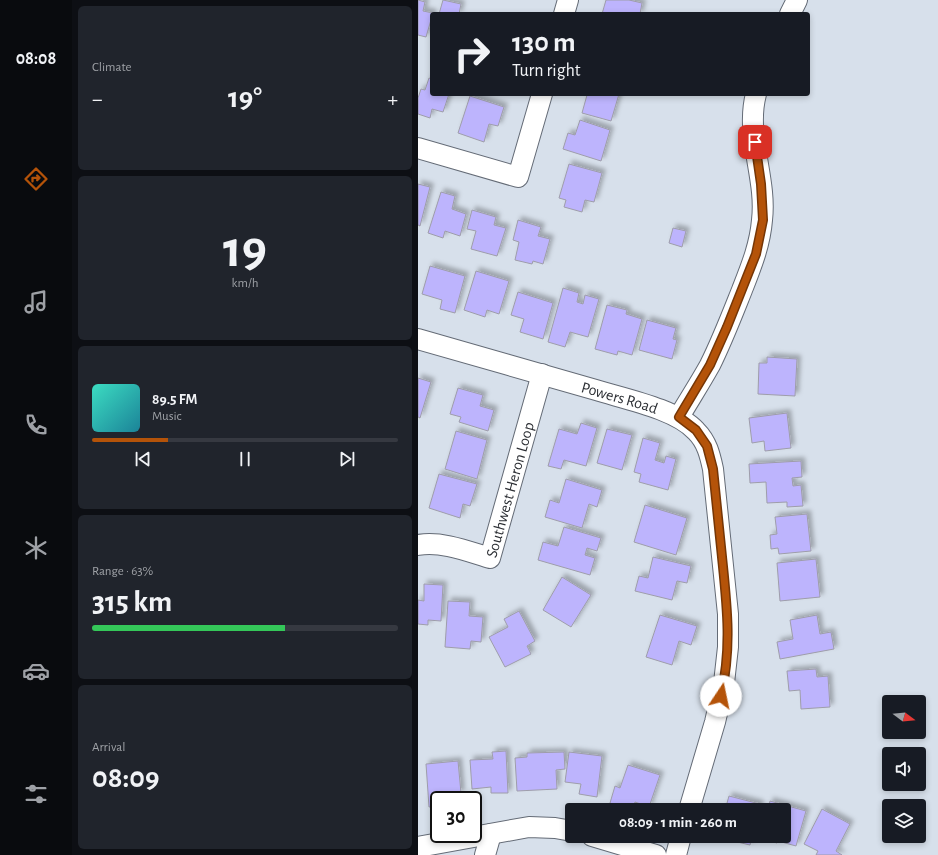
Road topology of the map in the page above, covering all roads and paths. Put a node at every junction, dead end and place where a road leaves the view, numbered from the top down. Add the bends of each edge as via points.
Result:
1 (568, 0) edge
2 (797, 0) edge
3 (565, 12) edge
4 (791, 12) edge
5 (541, 96) edge
6 (756, 96) edge
7 (418, 148) edge
8 (418, 339) edge
9 (542, 374) junction
10 (679, 417) junction
11 (418, 545) edge
12 (691, 803) edge
13 (565, 830) edge
14 (491, 834) junction
15 (616, 843) edge
16 (679, 843) edge
17 (418, 847) edge
18 (485, 855) edge
19 (656, 855) edge
20 (676, 855) edge

1 - 3 street
2 - 4 street
5 - 7 street via 518,177
6 - 10 street via 752,128 761,184 763,220 756,254 710,365
8 - 9 street, Powers Road
9 - 10 street, Powers Road
9 - 11 street, Southwest Heron Loop via 490,558 446,546
10 - 12 street, Powers Road via 696,430 707,446 713,469 728,614 724,683
13 - 14 street via 529,827
14 - 17 street
14 - 18 street
15 - 19 street
16 - 20 street

